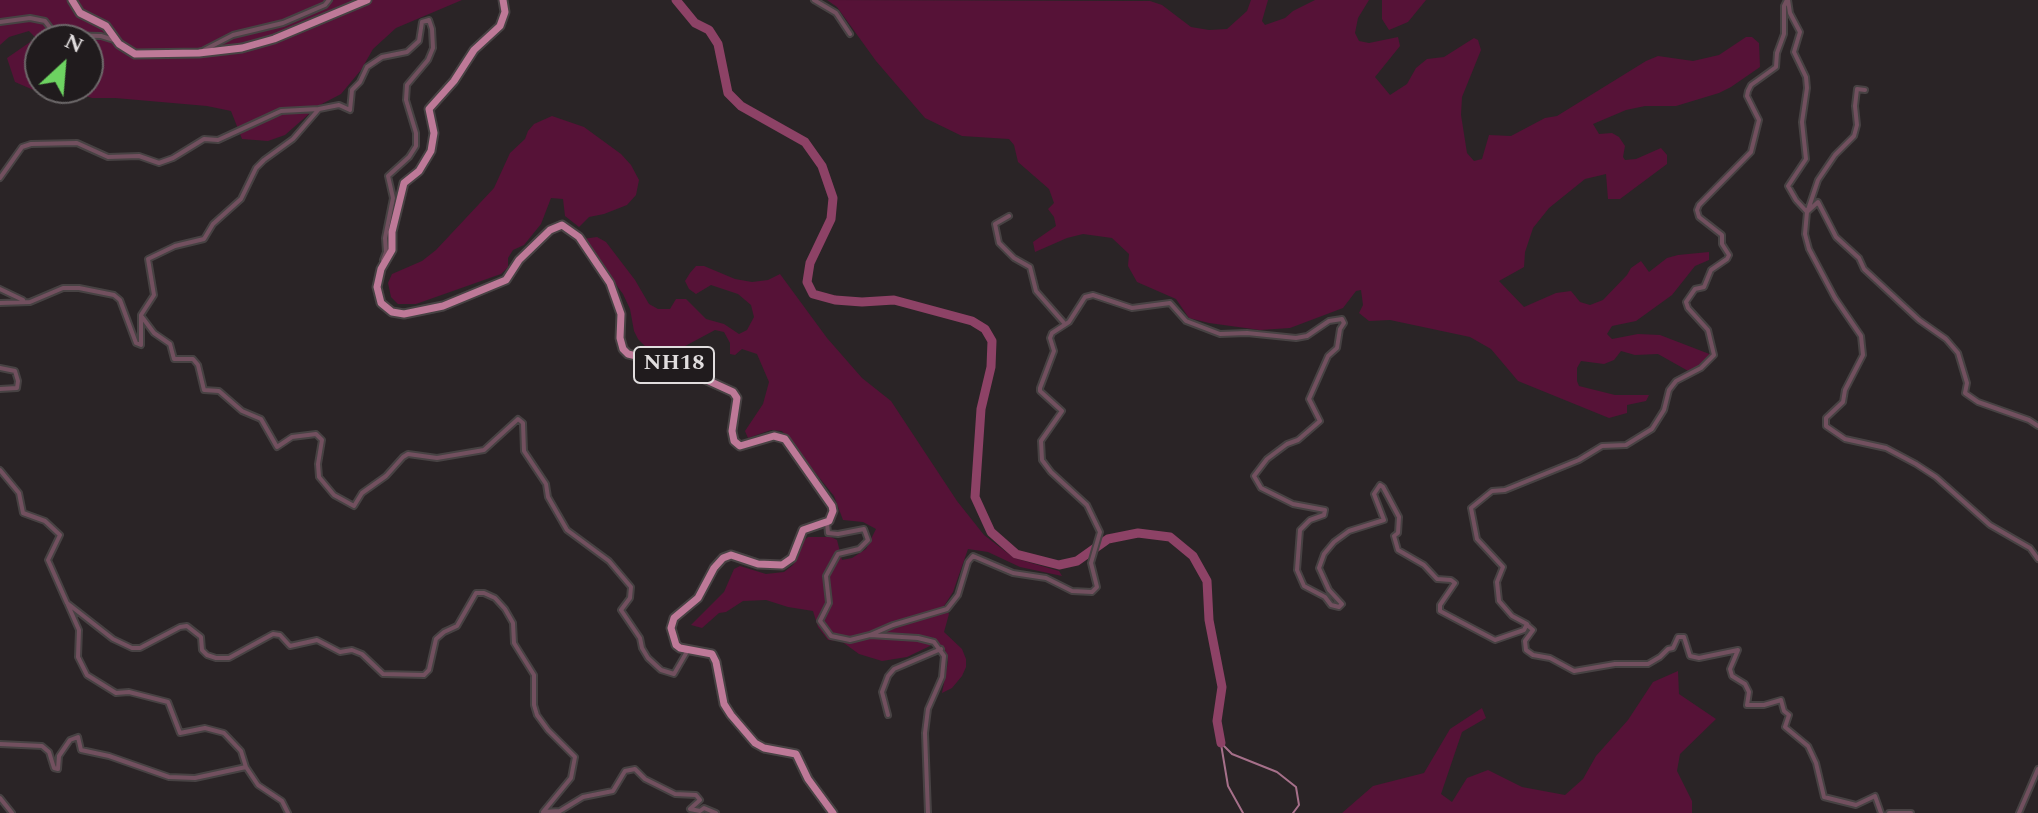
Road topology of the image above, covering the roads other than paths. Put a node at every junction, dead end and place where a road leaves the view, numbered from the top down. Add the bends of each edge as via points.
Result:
1 (72, 0) edge
2 (329, 0) edge
3 (367, 0) edge
4 (503, 0) edge
5 (814, 0) edge
6 (1788, 0) edge
7 (0, 22) edge
8 (850, 34) dead end
9 (119, 44) junction
10 (199, 53) junction
11 (1865, 90) dead end
12 (319, 109) junction
13 (0, 178) edge
14 (1807, 212) junction
15 (1009, 216) dead end
16 (381, 269) junction
17 (0, 289) edge
18 (30, 302) junction
19 (0, 303) edge
20 (141, 315) junction
21 (1065, 324) junction
22 (0, 368) edge
23 (0, 389) edge
24 (2038, 426) edge
25 (0, 470) edge
26 (827, 522) junction
27 (2038, 559) edge
28 (67, 603) junction
29 (1527, 624) junction
30 (870, 635) junction
31 (941, 649) junction
32 (688, 650) junction
33 (888, 715) dead end
34 (0, 744) edge
35 (246, 767) junction
36 (2038, 769) edge
37 (0, 798) edge
38 (541, 812) edge
39 (12, 813) edge
40 (288, 813) edge
41 (716, 813) edge
42 (833, 813) edge
43 (928, 813) edge
44 (1881, 813) edge
45 (1889, 813) edge
46 (1911, 813) edge
47 (2019, 813) edge

1 - 9 main road via 80,13 106,26
2 - 10 street
3 - 10 main road via 274,39
4 - 16 main road, NH18 via 500,26 474,50 429,109 431,151 404,183 392,250
5 - 8 street via 836,13
6 - 14 street via 1800,32 1794,52 1807,88 1802,122 1806,159 1788,186
6 - 29 street via 1776,67 1748,91 1759,120 1751,152 1697,210 1722,235 1729,255 1686,302 1708,330 1714,355 1676,381 1652,429 1626,445 1602,446 1579,460 1492,491 1471,508 1477,539 1503,567 1497,582 1499,601
7 - 9 street via 30,18 45,21 60,35 101,36
9 - 10 main road via 135,54
11 - 14 street via 1857,89 1854,136 1818,180
12 - 13 street via 281,111 218,140 204,139 159,163 139,156 108,157 77,143 31,144 22,147
12 - 16 street via 339,105 350,110 352,90 367,67 382,57 407,52 419,41 422,22 429,20 433,48 407,85 416,146 388,176 393,198
12 - 20 street via 293,139 256,168 241,199 204,239 148,259 154,295
14 - 24 street via 1818,202 1836,237 1864,269 1946,339 1958,353 1965,393
14 - 27 street via 1809,249 1861,336 1863,355 1826,426 1845,439 1886,448 1916,464
15 - 21 street via 995,224 999,243 1030,267 1036,291
16 - 26 main road, NH18 via 381,303 392,312 443,306 506,280 550,230 565,227 579,237 610,283 621,314 623,349 733,392 734,441 746,446 774,436 785,439 832,506
17 - 18 street
18 - 19 street
18 - 20 street via 63,288 114,295 139,346
20 - 32 street via 170,344 174,359 193,359 204,390 219,391 261,419 277,447 292,437 316,434 322,440 319,477 334,495 354,506 408,454 437,458 484,450 518,419 523,423 524,451 567,530 609,561 631,587 621,610 648,658 674,674
21 - 29 street via 1080,301 1093,295 1132,308 1170,303 1186,321 1220,334 1296,338 1342,319 1337,348 1328,356 1309,399 1320,421 1267,459 1254,476 1261,488 1293,504 1325,510 1300,530 1297,540 1297,570 1304,586 1331,605 1342,604 1319,568 1334,542 1349,531 1384,520 1374,494 1380,485 1399,517 1394,536 1398,550 1437,579 1455,583 1440,611 1495,640 1518,633
21 - 30 street via 1050,338 1054,351 1040,388 1062,411 1041,441 1042,460 1079,495 1097,522 1100,532 1091,563 1097,587 1092,592 1072,591 973,556 947,609
22 - 23 street via 15,371 18,381 17,388
25 - 28 street via 19,493 23,513 45,521 60,535 48,560
26 - 30 street via 828,533 864,529 868,540 859,549 838,554 826,576 829,603 820,621 831,636 850,640
26 - 32 main road via 803,530 787,563 768,565 731,555 718,562 698,598 674,618 676,645
28 - 35 street via 79,630 78,657 87,675 116,693 168,702 180,733 205,728 224,733 241,751
28 - 38 street via 106,635 132,648 187,626 201,637 207,655 229,658 273,634 290,646 317,640 340,652 352,650 383,674 416,676 429,670 436,639 457,626 476,593 484,593 511,618 514,643 534,675 537,715 575,757 571,778
29 - 44 street via 1533,630 1526,650 1574,671 1648,664 1673,648 1678,637 1684,637 1690,656 1699,658 1738,650 1730,669 1749,692 1747,705 1781,700 1789,715 1785,727 1808,746 1824,797 1856,805 1875,796
30 - 31 street via 918,638
31 - 33 street via 888,676 882,692
31 - 43 street via 942,677 928,709 925,733
32 - 42 main road via 712,654 724,704 737,723 759,746 796,754
34 - 35 street via 42,746 58,769 59,756 74,737 81,750 169,777 195,778
35 - 40 street
36 - 47 street
37 - 39 street
38 - 41 street via 560,811 583,797 613,791 625,771 635,769 675,794 696,795 700,800 690,809
45 - 46 street

